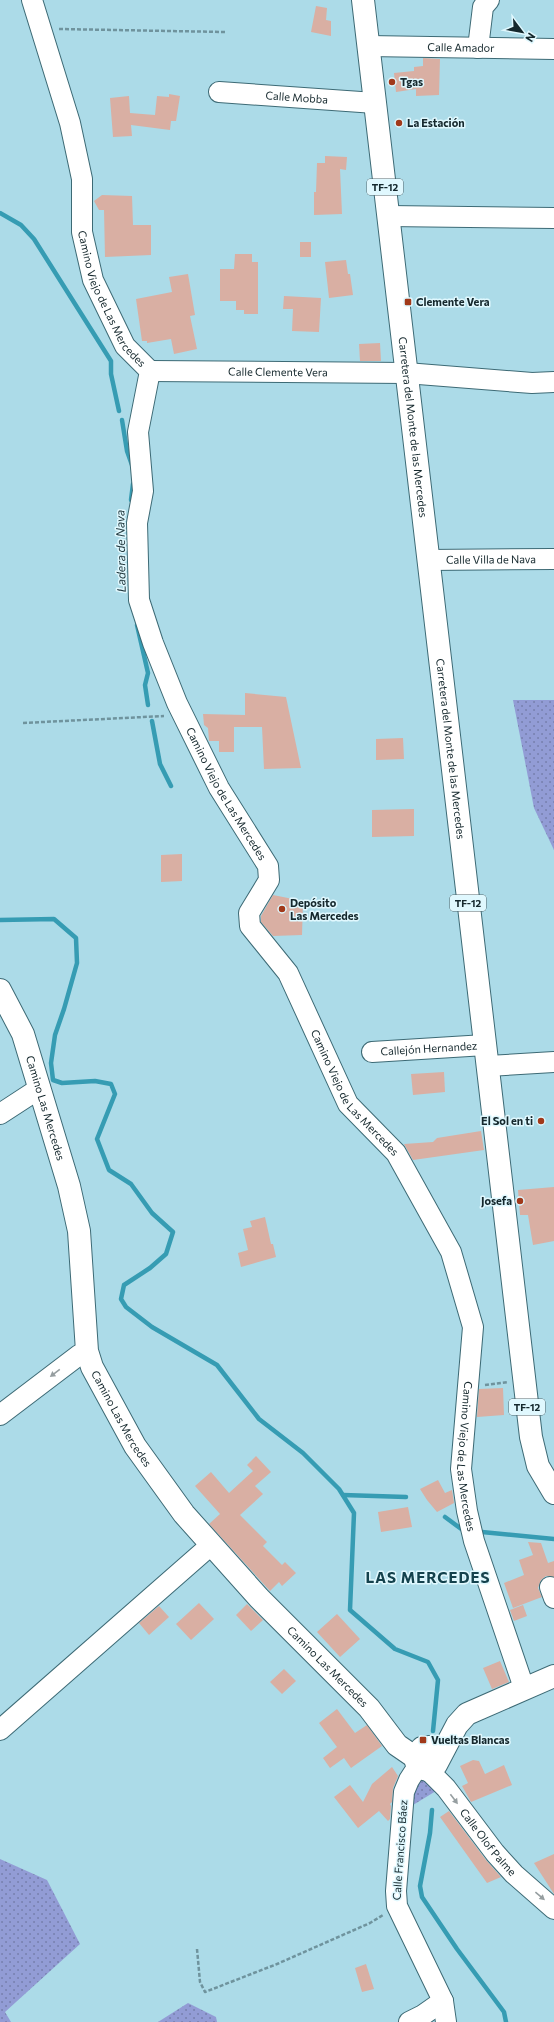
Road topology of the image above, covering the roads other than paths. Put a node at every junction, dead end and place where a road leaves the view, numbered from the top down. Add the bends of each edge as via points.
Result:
1 (32, 0) edge
2 (363, 0) edge
3 (489, 0) edge
4 (368, 46) junction
5 (478, 48) junction
6 (554, 49) edge
7 (219, 92) dead end
8 (375, 103) junction
9 (388, 216) junction
10 (554, 218) edge
11 (150, 371) junction
12 (406, 373) junction
13 (554, 382) edge
14 (428, 560) junction
15 (554, 560) edge
16 (0, 990) edge
17 (372, 1052) dead end
18 (486, 1056) junction
19 (554, 1062) edge
20 (40, 1088) junction
21 (0, 1114) edge
22 (87, 1351) junction
23 (0, 1415) edge
24 (554, 1494) edge
25 (211, 1545) junction
26 (554, 1676) edge
27 (524, 1688) junction
28 (0, 1730) edge
29 (427, 1760) junction
30 (554, 1909) edge
31 (443, 2001) junction
32 (409, 2022) edge
33 (446, 2022) edge

1 - 11 street, Camino Viejo de Las Mercedes via 70,123 82,179 82,232 92,280 125,346
2 - 4 main road, Carretera del Monte de las Mercedes / TF-12
3 - 5 street via 483,7
4 - 5 street, Calle Amador
4 - 8 main road, Carretera del Monte de las Mercedes / TF-12
5 - 6 street, Calle Amador
7 - 8 street, Calle Mobba
8 - 9 main road, Carretera del Monte de las Mercedes / TF-12
9 - 10 street
9 - 12 main road, Carretera del Monte de las Mercedes / TF-12
11 - 12 street, Calle Clemente Vera
11 - 27 street, Camino Viejo de Las Mercedes via 138,432 143,491 137,523 139,600 153,643 183,715 219,788 268,866 269,880 249,913 250,926 288,973 348,1104 396,1153 450,1252 473,1327 461,1469 467,1511 474,1541
12 - 13 street, Calle Clemente Vera via 532,383
12 - 14 main road, Carretera del Monte de las Mercedes / TF-12
14 - 15 street, Calle Villa de Nava
14 - 18 main road, Carretera del Monte de las Mercedes / TF-12
16 - 20 main road, Camino Las Mercedes via 23,1034
17 - 18 street, Callejón Hernandez
18 - 19 street, Callejón Hernandez
18 - 24 main road, Carretera del Monte de las Mercedes / TF-12 via 531,1437 538,1466
20 - 21 street
20 - 22 main road, Camino Las Mercedes via 69,1186 79,1231
22 -> 23 street
22 - 25 main road, Camino Las Mercedes via 92,1367 135,1446 184,1514
25 - 28 street
25 - 29 main road, Camino Las Mercedes via 259,1598 369,1708 397,1745
26 - 27 main road
27 - 29 main road via 470,1712
29 -> 30 street, Calle Olof Palme via 509,1869
29 - 31 street, Calle Francisco Báez via 409,1780 403,1797 396,1883 397,1906
31 - 32 street
31 - 33 street, Calle Francisco Báez

